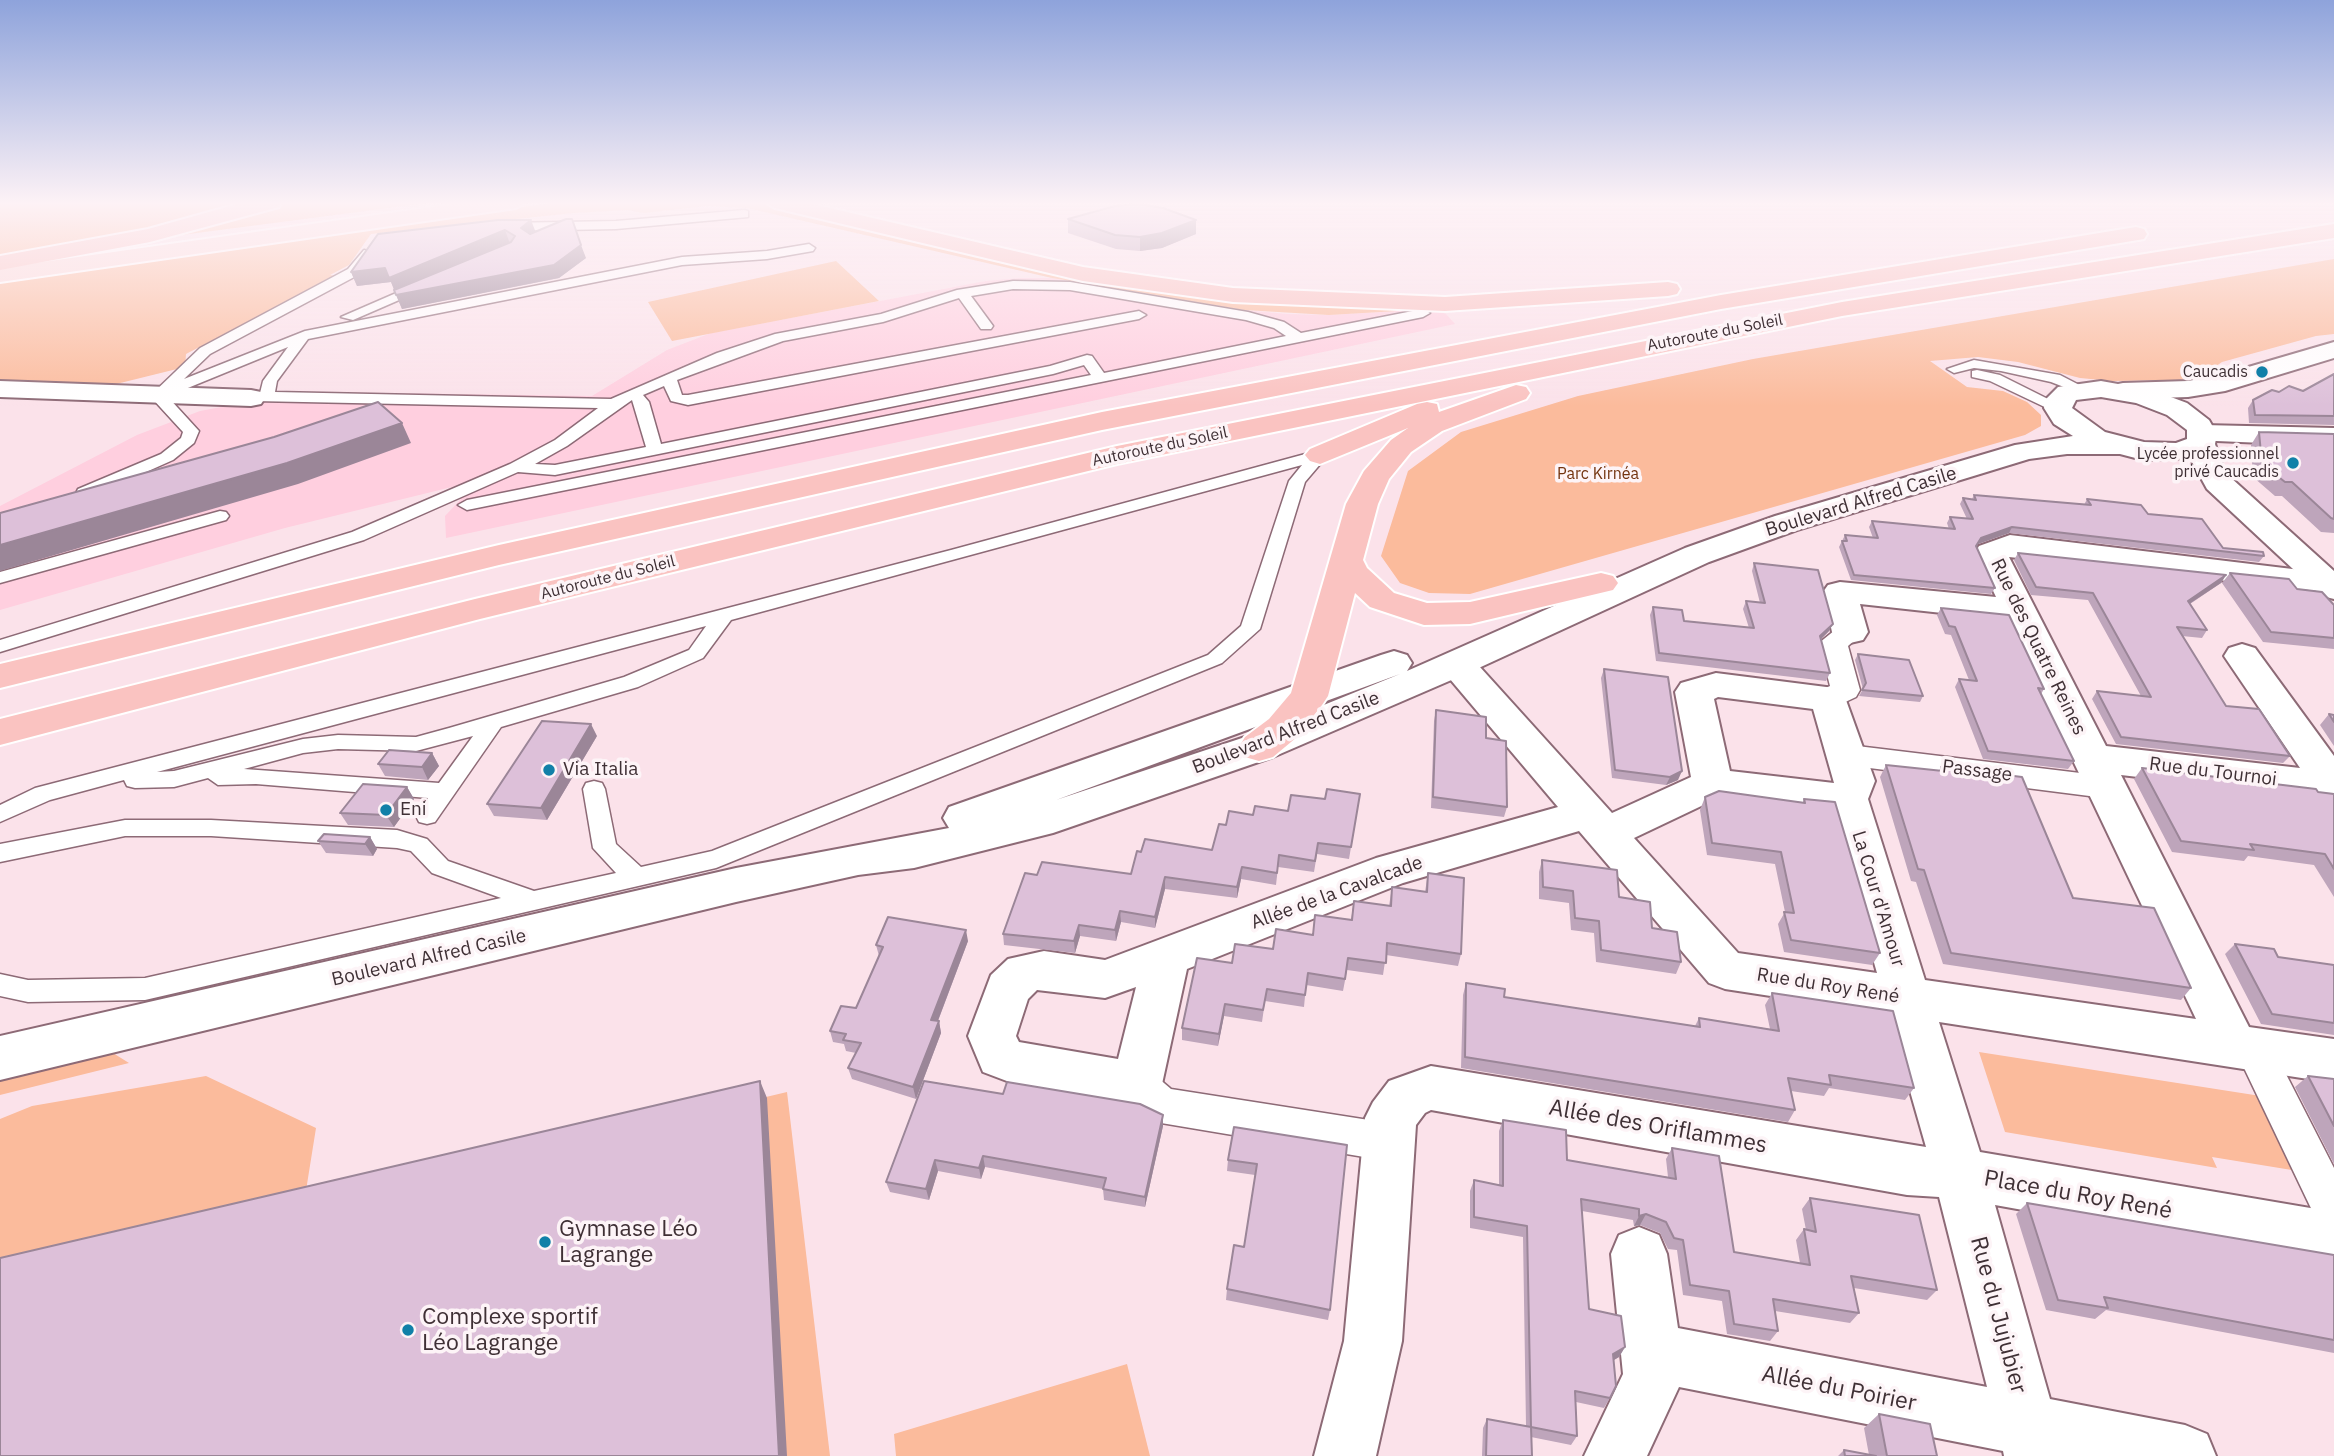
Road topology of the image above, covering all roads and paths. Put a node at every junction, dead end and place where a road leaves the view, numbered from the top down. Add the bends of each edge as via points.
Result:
1 (36, 270) edge
2 (355, 270) edge
3 (636, 270) edge
4 (1069, 270) edge
5 (1830, 270) edge
6 (1908, 270) edge
7 (2078, 270) edge
8 (0, 275) edge
9 (436, 281) edge
10 (962, 293) junction
11 (374, 307) junction
12 (1423, 313) dead end
13 (1139, 315) dead end
14 (393, 318) junction
15 (986, 326) dead end
16 (303, 336) junction
17 (1695, 337) junction
18 (1298, 338) junction
19 (2334, 350) edge
20 (669, 378) junction
21 (1101, 378) junction
22 (1550, 379) junction
23 (2225, 383) junction
24 (0, 389) edge
25 (2082, 390) junction
26 (2123, 391) junction
27 (634, 393) junction
28 (158, 396) junction
29 (260, 398) junction
30 (614, 404) junction
31 (2061, 413) junction
32 (2198, 432) junction
33 (2334, 437) edge
34 (2130, 448) junction
35 (655, 450) junction
36 (2025, 452) junction
37 (1320, 455) junction
38 (516, 467) junction
39 (2218, 483) junction
40 (521, 494) junction
41 (69, 500) edge
42 (467, 505) dead end
43 (220, 516) dead end
44 (1697, 555) junction
45 (1346, 559) junction
46 (0, 578) edge
47 (1601, 583) junction
48 (2331, 586) edge
49 (2017, 610) junction
50 (725, 614) junction
51 (1850, 632) joint
52 (0, 646) edge
53 (2242, 656) dead end
54 (1457, 664) junction
55 (0, 676) edge
56 (1309, 695) junction
57 (1829, 698) junction
58 (493, 723) junction
59 (0, 732) edge
60 (1259, 747) junction
61 (1849, 755) junction
62 (2098, 773) junction
63 (174, 779) junction
64 (101, 780) junction
65 (1712, 785) junction
66 (2334, 786) edge
67 (594, 789) dead end
68 (445, 791) junction
69 (1848, 799) junction
70 (0, 814) edge
71 (428, 816) dead end
72 (1598, 823) junction
73 (0, 853) edge
74 (858, 859) junction
75 (635, 876) junction
76 (531, 900) junction
77 (1167, 957) junction
78 (0, 985) edge
79 (1908, 999) junction
80 (2243, 1047) junction
81 (0, 1058) edge
82 (2334, 1061) edge
83 (1137, 1084) junction
84 (1388, 1142) junction
85 (1960, 1174) junction
86 (2334, 1212) edge
87 (2334, 1238) edge
88 (1639, 1254) dead end
89 (1652, 1352) junction
90 (2031, 1441) edge
91 (1345, 1456) edge
92 (1615, 1456) edge
93 (2185, 1456) edge

1 - 8 main road
2 - 28 lane via 205,351
3 - 14 lane
4 - 5 highway via 1233,295 1445,304 1594,296
6 - 55 highway, Autoroute du Soleil via 1707,304 1102,421 499,555
7 - 17 highway, Autoroute du Soleil
9 - 11 lane
10 - 15 lane
10 - 18 lane via 1013,285 1070,286 1248,316 1279,325
10 - 20 lane via 883,318 751,346
11 - 14 lane
11 - 16 lane
12 - 18 lane
13 - 20 lane via 688,400 676,398
14 - 16 lane
16 - 28 lane
16 - 29 lane
17 - 22 highway
17 - 59 highway, Autoroute du Soleil via 1117,455 488,607
18 - 21 lane
19 - 23 street
20 - 27 lane
21 - 35 lane via 1087,359 1053,370
21 - 40 lane
22 - 37 highway via 1438,406
22 - 45 highway via 1432,425 1401,446 1375,477
23 - 26 street
23 - 32 street via 2199,400
24 - 28 street
25 - 26 street
25 - 31 street, Boulevard Alfred Casile via 2059,400
25 - 31 lane via 2055,378 2001,367 1974,364 1954,369 1995,378
26 - 32 street via 2161,402
27 - 30 lane
27 - 35 lane
28 - 29 street
28 - 41 lane via 191,431 188,440 153,464
29 - 30 lane
30 - 38 lane via 561,443
31 - 34 street via 2095,438
31 - 36 street, Boulevard Alfred Casile via 2052,435
32 - 33 street
32 - 34 street, Boulevard Alfred Casile via 2179,452
32 - 39 street via 2207,465
34 - 36 street, Boulevard Alfred Casile via 2067,444
34 - 39 street
35 - 38 lane via 555,470
36 - 44 street, Boulevard Alfred Casile via 1786,523
37 - 50 lane
37 - 75 lane via 1297,481 1250,629 1215,659 716,859
38 - 40 lane
38 - 52 lane via 358,536
39 - 48 street
40 - 42 lane
43 - 46 lane
44 - 47 street, Boulevard Alfred Casile
44 - 54 street, Boulevard Alfred Casile
45 - 47 highway via 1353,573 1382,600 1424,614 1470,613
45 - 56 highway
47 - 56 street, Boulevard Alfred Casile
48 - 49 street, Rue des Quatre Reines via 2010,545 1991,553
49 - 51 street via 1840,592
49 - 62 street, Rue des Quatre Reines
50 - 58 lane via 695,653 631,682
50 - 64 lane
51 - 57 street via 1833,643 1846,690
53 - 66 street
54 - 60 street, Boulevard Alfred Casile
54 - 72 street, Rue du Roy René
56 - 60 highway
56 - 74 street, Boulevard Alfred Casile via 911,836
57 - 61 street, La Cour d'Amour
57 - 65 street via 1716,685 1694,692
58 - 63 lane via 416,744 303,746
58 - 68 lane
60 - 74 street, Boulevard Alfred Casile via 1038,822 914,852
61 - 62 street, Passage
61 - 69 street, La Cour d'Amour via 1855,781
62 - 66 street, Rue du Tournoi
62 - 80 street, Rue des Quatre Reines
63 - 64 lane
63 - 68 lane via 256,776
64 - 70 lane via 43,794
65 - 69 street
65 - 72 street, Allée de la Cavalcade
67 - 75 lane via 605,848
68 - 71 lane
69 - 79 street, La Cour d'Amour
72 - 77 street, Allée de la Cavalcade via 1391,870
72 - 79 street, Rue du Roy René via 1725,970
73 - 76 lane via 125,828 397,839 419,845 440,867
74 - 81 street, Boulevard Alfred Casile
75 - 76 lane
76 - 78 lane via 145,989 28,991
77 - 83 street
77 - 83 street, Allée de la Cavalcade via 1105,979 1044,970 1024,973 1008,989 992,1036 1000,1057 1020,1064
79 - 80 street, Rue du Roy René
79 - 85 street, Place du Roy René
80 - 82 street, Rue du Roy René
80 - 86 street
83 - 84 street via 1161,1105
84 - 85 street, Allée des Oriflammes via 1391,1118 1407,1097 1431,1088 1907,1170
84 - 91 street, Allée des Oriflammes via 1373,1341
85 - 87 street, Place du Roy René
85 - 90 street, Rue du Jujubier
88 - 89 street
89 - 90 street, Allée du Poirier
89 - 92 street via 1653,1377
90 - 93 street, Allée du Poirier

